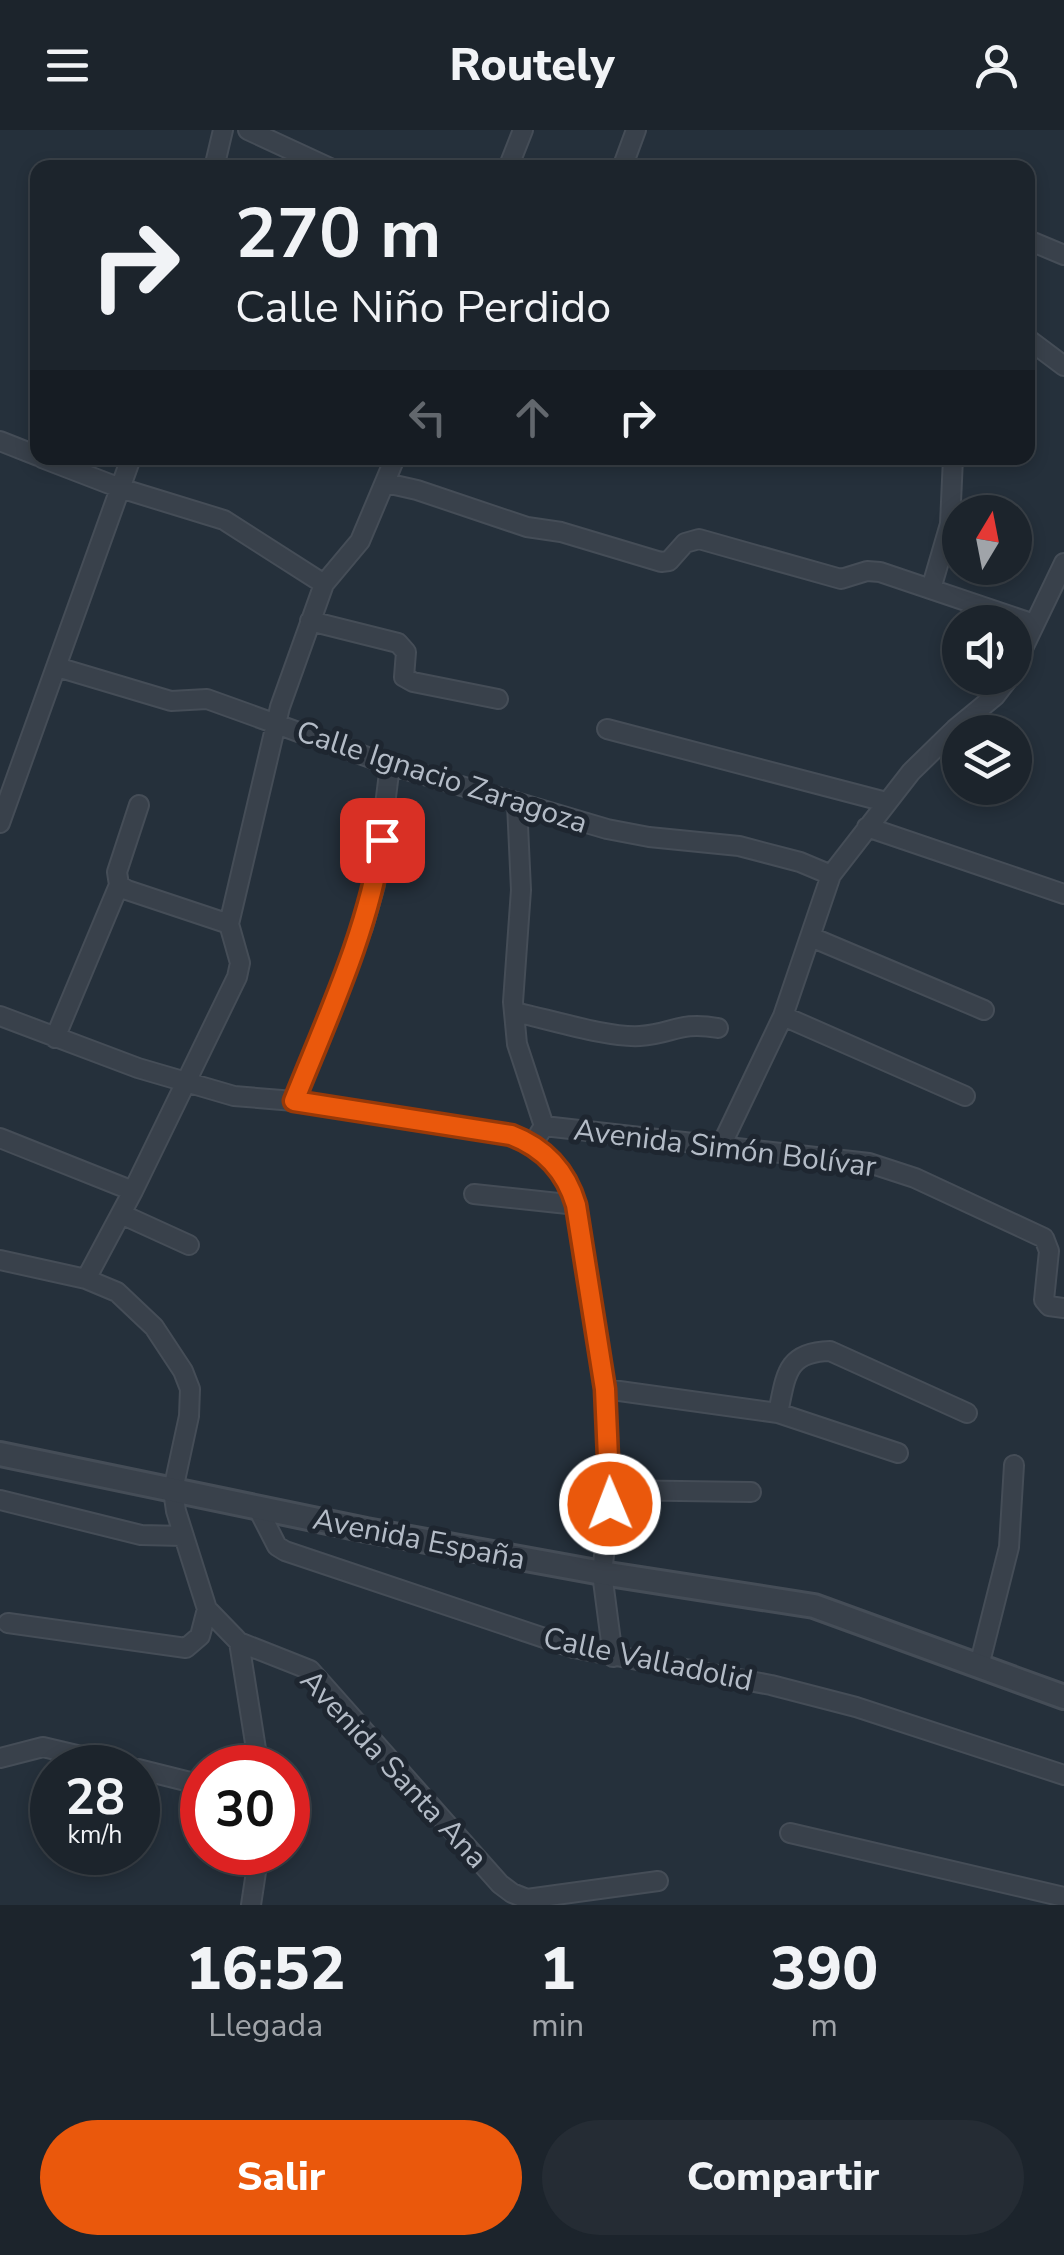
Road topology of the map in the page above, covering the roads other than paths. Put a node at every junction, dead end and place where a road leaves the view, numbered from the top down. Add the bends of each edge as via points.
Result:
1 (223, 130) edge
2 (248, 130) edge
3 (523, 130) edge
4 (636, 130) edge
5 (216, 160) edge
6 (313, 160) edge
7 (511, 160) edge
8 (625, 160) edge
9 (1035, 243) edge
10 (1064, 254) edge
11 (1035, 344) edge
12 (1064, 366) edge
13 (0, 441) edge
14 (30, 453) edge
15 (61, 465) edge
16 (128, 465) edge
17 (393, 465) edge
18 (954, 465) edge
19 (386, 483) junction
20 (120, 488) junction
21 (1064, 563) edge
22 (324, 584) junction
23 (931, 589) junction
24 (310, 621) junction
25 (1034, 624) junction
26 (1032, 628) edge
27 (57, 667) junction
28 (996, 695) edge
29 (498, 699) dead end
30 (277, 724) junction
31 (606, 729) dead end
32 (390, 765) junction
33 (886, 802) junction
34 (517, 804) junction
35 (138, 805) dead end
36 (0, 823) edge
37 (866, 827) junction
38 (831, 874) junction
39 (119, 884) junction
40 (1064, 894) edge
41 (228, 924) junction
42 (811, 937) junction
43 (984, 1010) dead end
44 (514, 1012) junction
45 (0, 1016) edge
46 (783, 1016) junction
47 (718, 1028) dead end
48 (56, 1038) junction
49 (184, 1081) junction
50 (965, 1096) dead end
51 (294, 1101) junction
52 (544, 1126) junction
53 (0, 1138) edge
54 (533, 1144) junction
55 (721, 1146) junction
56 (133, 1191) junction
57 (474, 1194) dead end
58 (576, 1205) junction
59 (120, 1214) junction
60 (190, 1245) dead end
61 (0, 1260) edge
62 (86, 1278) junction
63 (1064, 1308) edge
64 (605, 1389) junction
65 (778, 1412) junction
66 (967, 1412) dead end
67 (898, 1453) dead end
68 (0, 1454) edge
69 (1014, 1465) dead end
70 (173, 1490) junction
71 (610, 1490) junction
72 (751, 1492) dead end
73 (0, 1500) edge
74 (257, 1507) junction
75 (184, 1536) junction
76 (602, 1573) junction
77 (207, 1609) junction
78 (8, 1623) dead end
79 (239, 1642) junction
80 (613, 1657) junction
81 (979, 1666) junction
82 (1064, 1697) edge
83 (255, 1745) edge
84 (30, 1750) edge
85 (0, 1758) edge
86 (1064, 1775) edge
87 (790, 1832) dead end
88 (255, 1875) edge
89 (658, 1882) dead end
90 (1064, 1897) edge
91 (534, 1902) edge
92 (250, 1905) edge

1 - 5 street
2 - 6 street
3 - 7 street
4 - 8 street
9 - 10 street
11 - 12 street
13 - 14 street
15 - 20 street
16 - 20 street
17 - 19 street
18 - 23 street via 950,524
19 - 22 street via 360,540
19 - 23 street via 661,562 700,538 841,579 880,572
20 - 22 street via 224,520
20 - 27 street
21 - 25 street
22 - 24 street
23 - 25 street
24 - 29 street via 398,642 406,652 404,676 412,682
24 - 30 street
25 - 26 street
27 - 30 street, Calle Ignacio Zaragoza via 171,700 207,699
27 - 36 street
28 - 33 street
30 - 32 street, Calle Ignacio Zaragoza
30 - 41 street
31 - 33 street
32 - 34 street, Calle Ignacio Zaragoza
32 - 51 street via 375,886
33 - 37 street
34 - 38 street, Calle Ignacio Zaragoza via 630,834 739,846
34 - 44 street via 522,890
35 - 39 street
37 - 38 street
37 - 40 street
38 - 42 street
39 - 41 street
39 - 48 street
41 - 49 street via 240,963 237,977
42 - 43 street
42 - 46 street
44 - 47 street via 624,1036 693,1024
44 - 52 street via 517,1044
45 - 48 street, Avenida Simón Bolívar
46 - 50 street
46 - 55 street
48 - 49 street, Avenida Simón Bolívar
49 - 51 street, Avenida Simón Bolívar via 234,1096
49 - 56 street
51 - 54 street, Avenida Simón Bolívar via 490,1130
52 - 54 street
52 - 55 street, Avenida Simón Bolívar
53 - 56 street
54 - 58 street, Avenida Simón Bolívar via 569,1181
55 - 63 street, Avenida Simón Bolívar via 880,1166 1044,1238 1044,1300
56 - 59 street
57 - 58 street
58 - 64 street, Avenida Simón Bolívar
59 - 60 street
59 - 62 street
61 - 62 street
62 - 70 street via 116,1292 154,1327 190,1389
64 - 65 street
64 - 71 street, Avenida Simón Bolívar
65 - 66 street via 794,1362 807,1352 830,1351
65 - 67 street
68 - 70 street, Avenida España
69 - 81 street via 1009,1548
70 - 74 street, Avenida España
70 - 75 street
71 - 72 street
71 - 76 street, Avenida Simón Bolívar
73 - 75 street via 140,1535
74 - 76 street, Avenida España
74 - 80 street, Calle Valladolid via 285,1551
75 - 77 street
76 - 80 street, Avenida Simón Bolívar
76 - 81 street, Avenida España via 814,1606
77 - 78 street via 200,1636 186,1648
77 - 79 street
79 - 83 street
79 - 91 street, Avenida Santa Ana via 310,1670 480,1863 512,1894
80 - 86 street, Calle Valladolid via 839,1702
81 - 82 street, Avenida España
84 - 85 street
87 - 90 street
88 - 92 street
89 - 91 street

